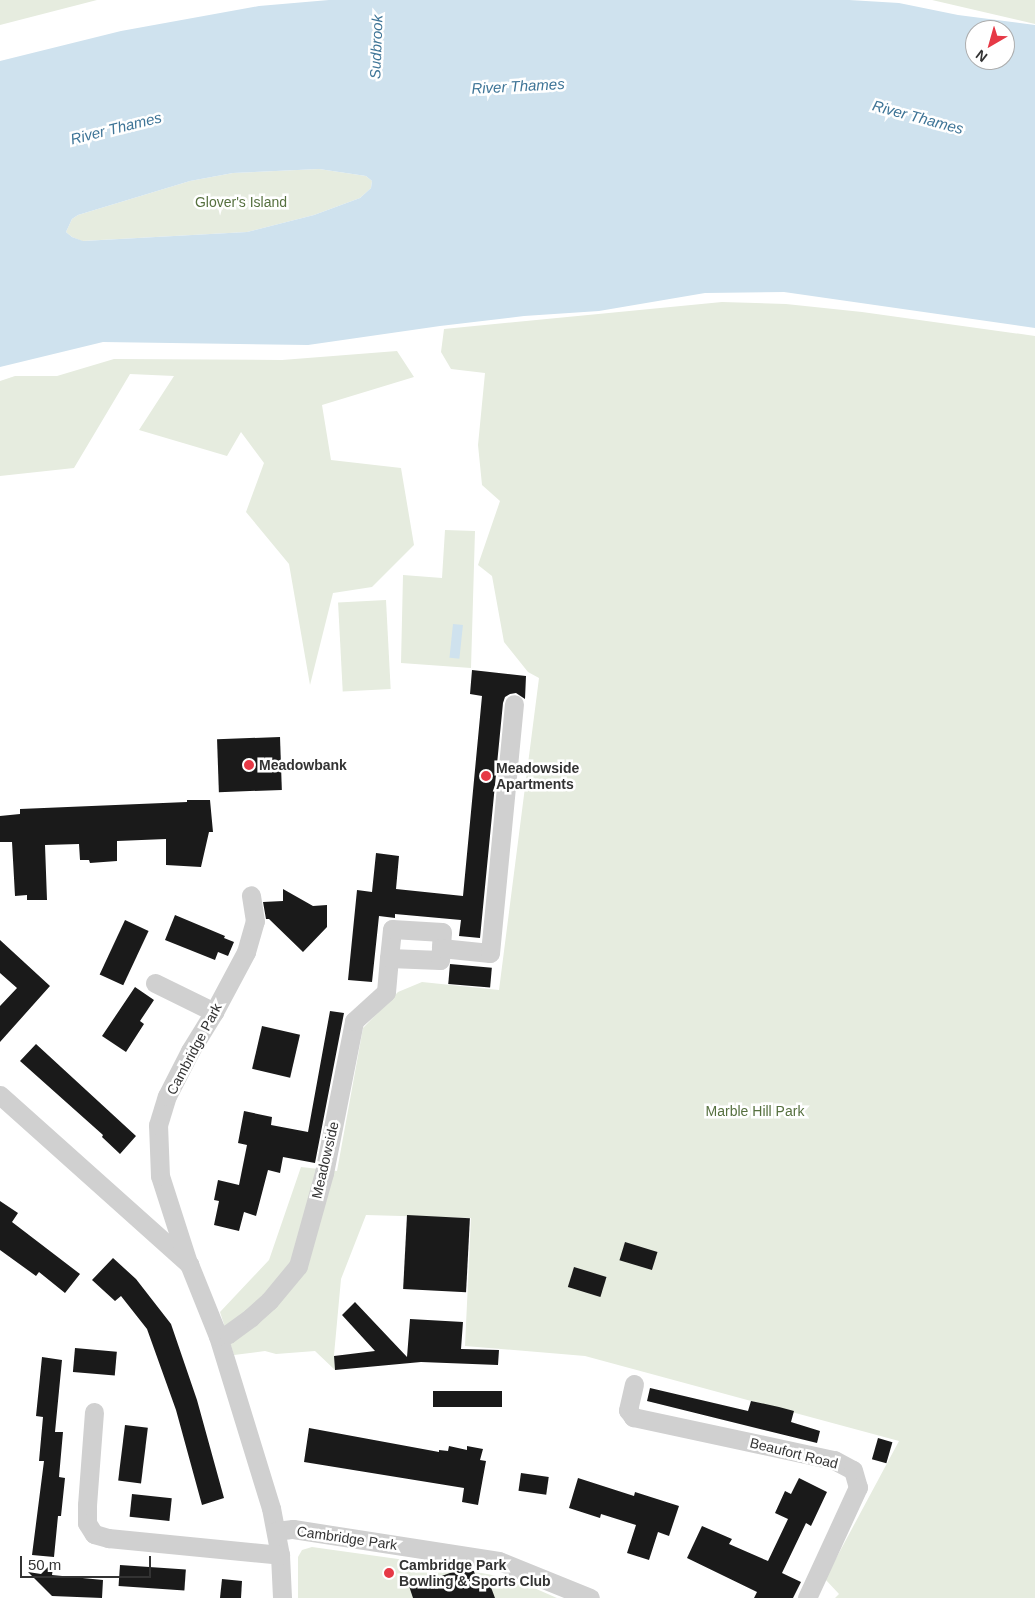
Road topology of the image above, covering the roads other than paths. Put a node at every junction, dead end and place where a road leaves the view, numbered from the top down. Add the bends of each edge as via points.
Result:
1 (514, 704) dead end
2 (251, 895) dead end
3 (441, 948) junction
4 (389, 958) junction
5 (155, 983) dead end
6 (214, 1012) junction
7 (0, 1094) edge
8 (189, 1264) junction
9 (218, 1336) junction
10 (634, 1384) dead end
11 (94, 1412) dead end
12 (276, 1531) junction
13 (280, 1556) junction
14 (282, 1598) edge
15 (590, 1598) edge
16 (807, 1598) edge

1 - 3 street via 490,953
2 - 6 street, Cambridge Park via 255,921 246,952
3 - 4 street via 440,960
3 - 4 street, Meadowside via 442,932 392,929
4 - 9 street, Meadowside via 386,992 354,1021 324,1173 298,1266 251,1317 228,1334
5 - 6 street
6 - 8 street, Cambridge Park via 167,1096 158,1124 160,1176
7 - 8 street, Cambridge Park
8 - 9 street, Cambridge Park
9 - 12 street, Cambridge Park
10 - 16 street, Beaufort Road via 628,1410 633,1417 834,1460 853,1470 858,1487
11 - 13 street via 87,1523 94,1534
12 - 13 street, Cambridge Park
12 - 15 street, Cambridge Park via 293,1529 499,1561
13 - 14 street, Cambridge Park

